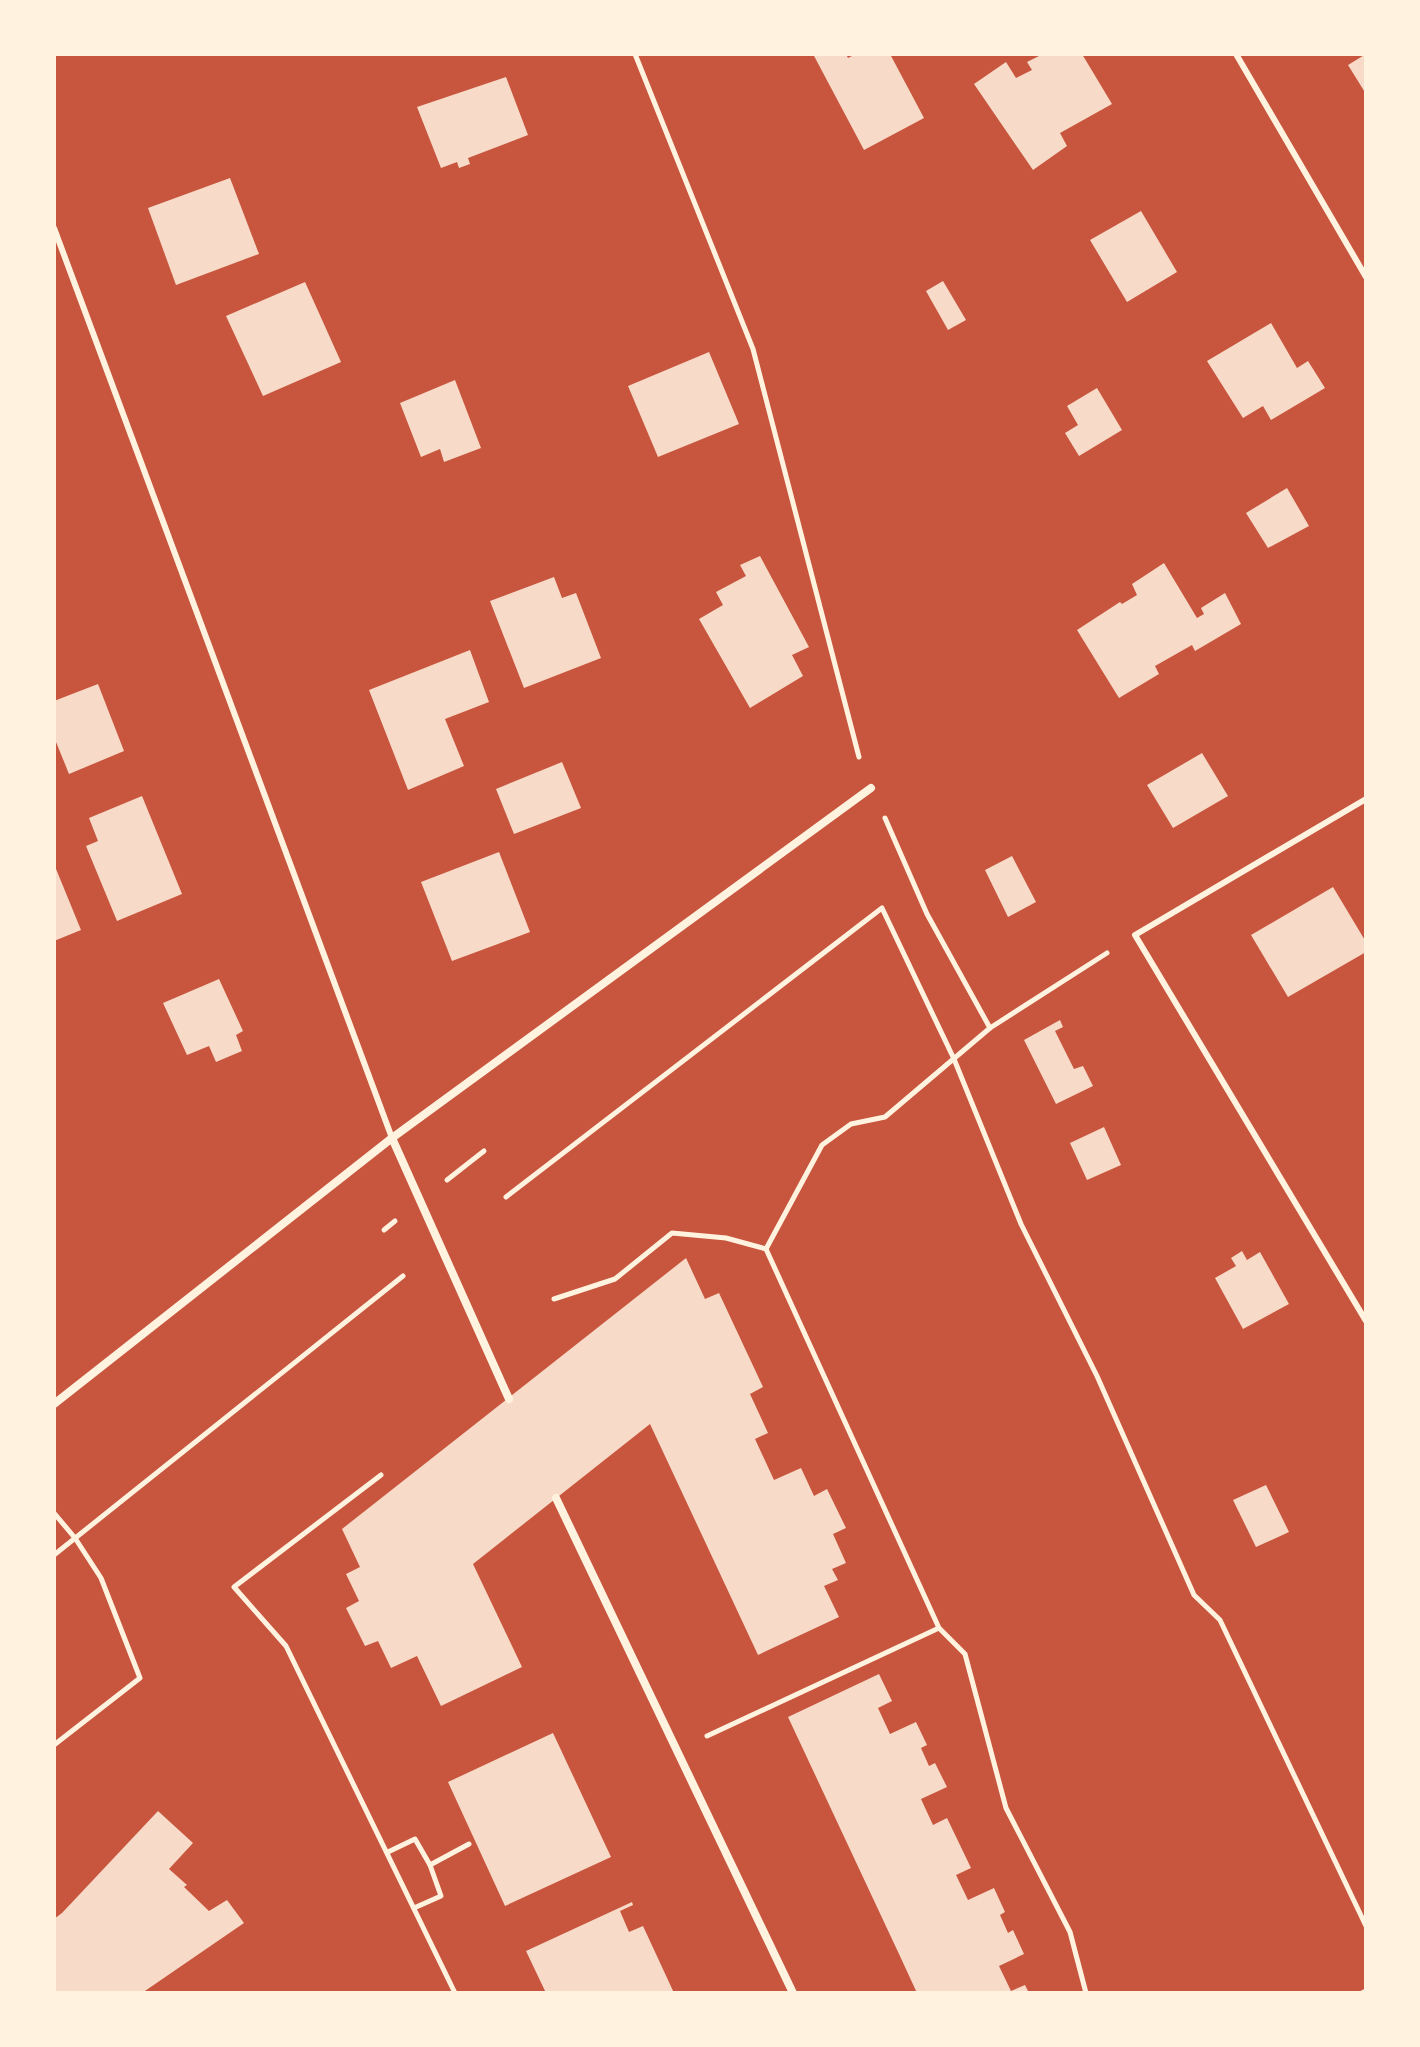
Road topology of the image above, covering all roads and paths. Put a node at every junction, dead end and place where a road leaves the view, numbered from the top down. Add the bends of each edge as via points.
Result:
1 (635, 54) edge
2 (1236, 54) edge
3 (54, 228) edge
4 (1366, 277) edge
5 (871, 788) junction
6 (1366, 799) edge
7 (1135, 935) junction
8 (990, 1028) junction
9 (954, 1059) junction
10 (392, 1138) junction
11 (506, 1197) dead end
12 (766, 1249) junction
13 (403, 1276) dead end
14 (554, 1299) dead end
15 (1366, 1321) edge
16 (509, 1399) dead end
17 (54, 1404) edge
18 (381, 1475) dead end
19 (556, 1498) dead end
20 (54, 1513) edge
21 (75, 1538) junction
22 (54, 1555) edge
23 (939, 1628) junction
24 (54, 1745) edge
25 (677, 1749) junction
26 (469, 1844) dead end
27 (388, 1852) junction
28 (430, 1865) junction
29 (414, 1908) junction
30 (1366, 1926) edge
31 (455, 1993) edge
32 (793, 1993) edge
33 (1086, 1993) edge

1 - 5 path via 753,349 854,742
2 - 4 lane
3 - 10 lane
5 - 8 path via 927,914
5 - 10 street
6 - 7 lane
7 - 8 path
7 - 15 lane
8 - 9 path
9 - 11 path via 882,908
9 - 12 path via 885,1117 851,1124 822,1145
9 - 30 path via 1021,1224 1097,1376 1194,1595 1220,1620
10 - 16 street
10 - 17 street
12 - 14 path via 726,1238 672,1233 615,1279
12 - 23 path
13 - 21 path
18 - 27 path via 234,1587 286,1646
19 - 25 street
20 - 21 path
21 - 22 path
21 - 24 path via 101,1578 140,1678
23 - 25 path
23 - 33 path via 965,1654 1006,1808 1070,1932
25 - 32 street
26 - 28 path
27 - 28 path via 415,1839
27 - 29 path
28 - 29 path via 441,1896
29 - 31 path

